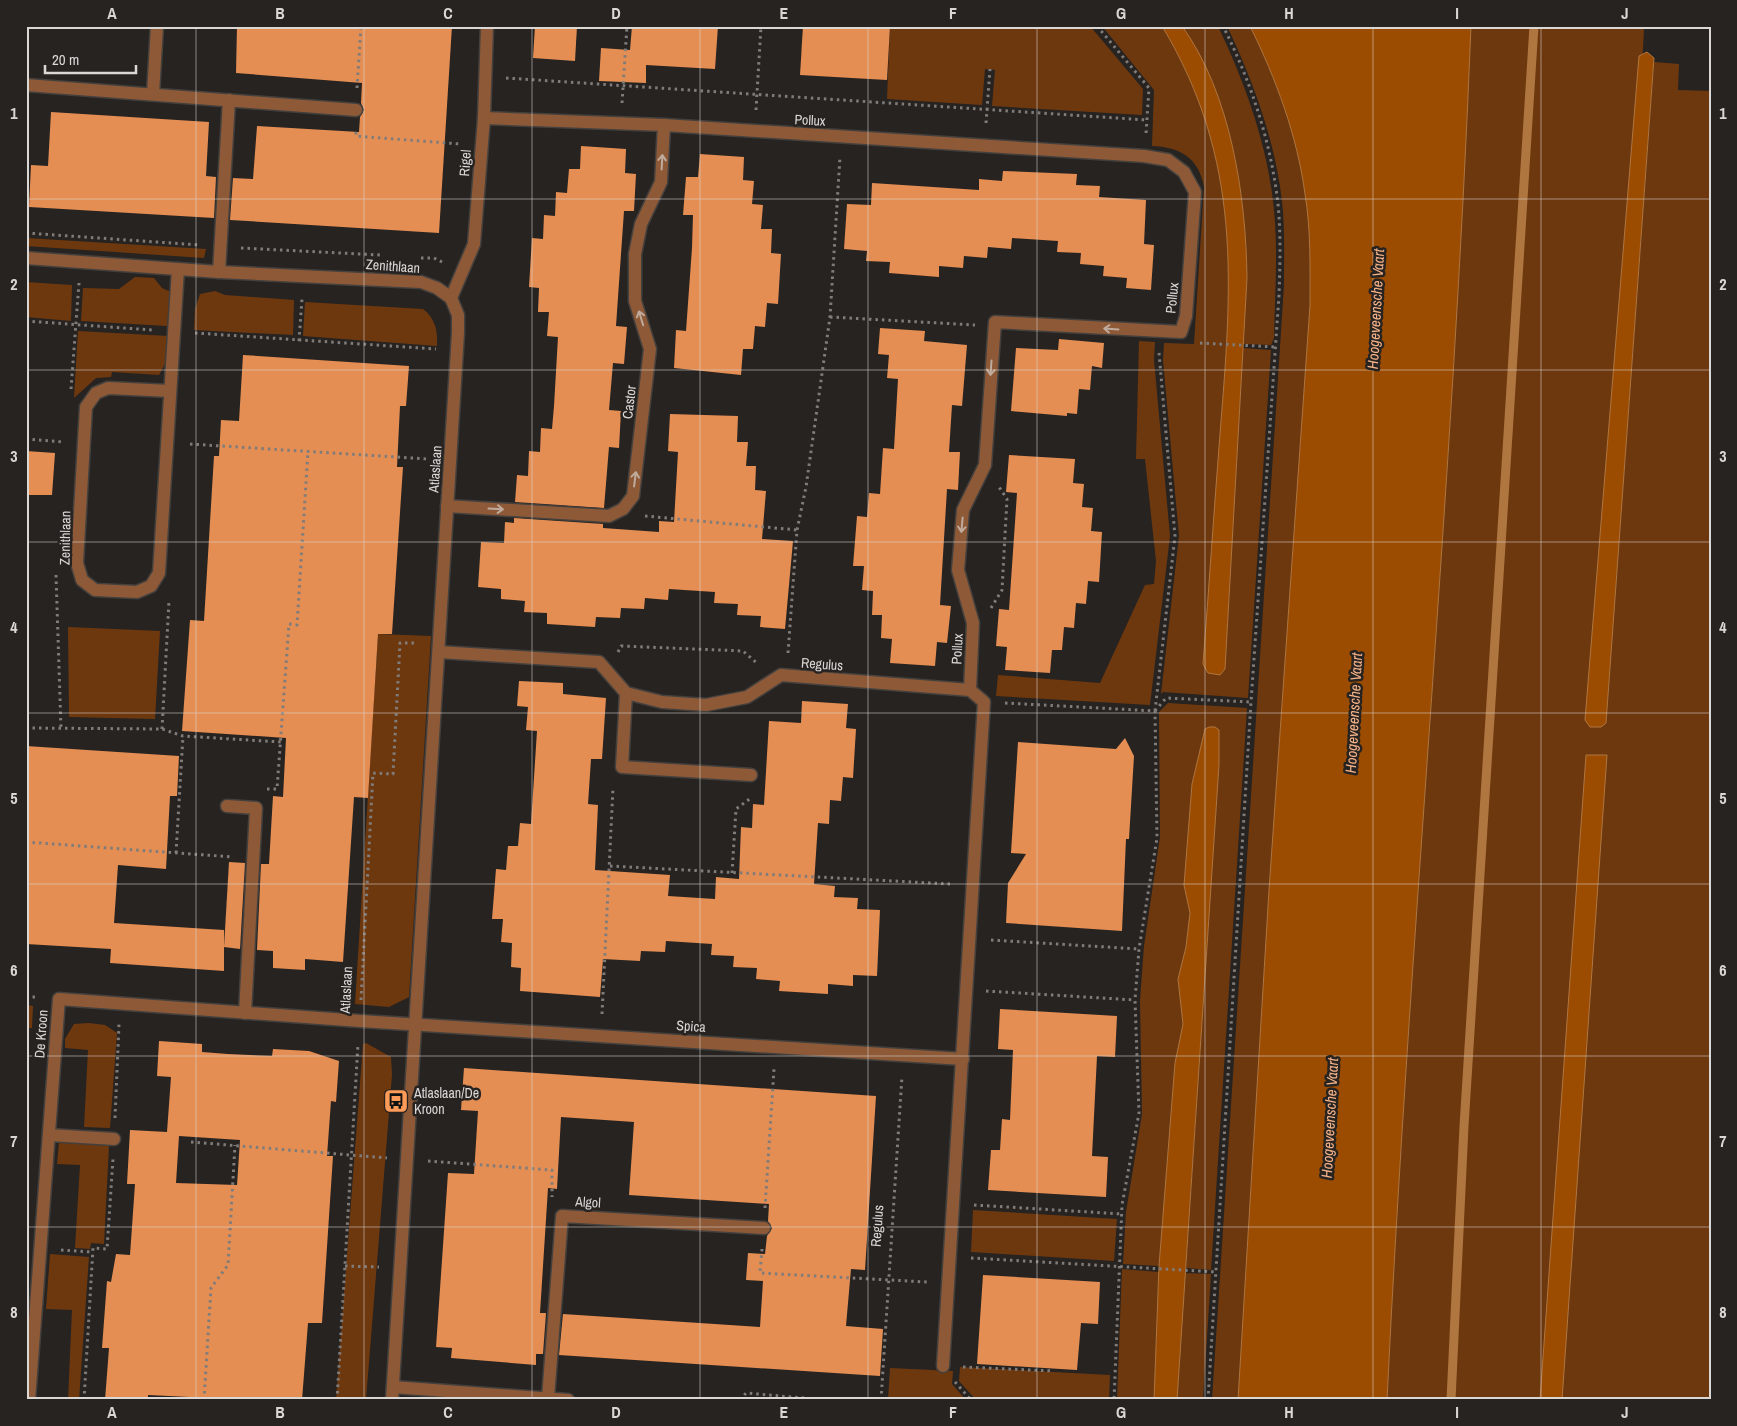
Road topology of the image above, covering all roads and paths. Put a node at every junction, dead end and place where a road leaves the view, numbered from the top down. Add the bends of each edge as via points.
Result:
1 (157, 26) edge
2 (361, 26) edge
3 (487, 26) edge
4 (626, 26) edge
5 (762, 26) edge
6 (1097, 26) edge
7 (1223, 26) edge
8 (990, 69) dead end
9 (485, 77) junction
10 (26, 85) edge
11 (623, 86) junction
12 (153, 94) junction
13 (757, 94) junction
14 (229, 100) junction
15 (987, 109) junction
16 (356, 110) junction
17 (484, 118) junction
18 (1147, 120) junction
19 (620, 123) junction
20 (664, 126) junction
21 (754, 132) junction
22 (841, 137) junction
23 (482, 145) junction
24 (985, 146) junction
25 (1144, 156) junction
26 (26, 232) edge
27 (220, 247) junction
28 (385, 256) dead end
29 (414, 257) dead end
30 (26, 258) edge
31 (81, 262) junction
32 (178, 269) junction
33 (219, 272) junction
34 (462, 273) junction
35 (304, 276) junction
36 (451, 298) junction
37 (830, 317) junction
38 (26, 321) edge
39 (76, 324) junction
40 (994, 326) junction
41 (174, 332) junction
42 (1160, 332) junction
43 (299, 341) junction
44 (1213, 344) dead end
45 (1276, 347) junction
46 (457, 350) junction
47 (170, 391) junction
48 (86, 407) junction
49 (26, 439) edge
50 (166, 442) junction
51 (84, 443) junction
52 (308, 451) junction
53 (451, 461) junction
54 (985, 465) junction
55 (448, 506) junction
56 (623, 509) junction
57 (797, 530) junction
58 (77, 563) junction
59 (158, 573) junction
60 (973, 626) junction
61 (439, 648) junction
62 (599, 662) junction
63 (783, 676) junction
64 (970, 690) junction
65 (626, 693) junction
66 (984, 702) junction
67 (1251, 702) junction
68 (1154, 711) junction
69 (26, 728) edge
70 (61, 729) junction
71 (162, 729) junction
72 (184, 736) junction
73 (280, 742) junction
74 (622, 767) junction
75 (751, 775) joint
76 (227, 806) dead end
77 (256, 808) junction
78 (26, 842) edge
79 (176, 853) junction
80 (252, 858) junction
81 (610, 866) junction
82 (732, 873) junction
83 (973, 886) junction
84 (970, 938) junction
85 (1139, 950) junction
86 (967, 990) junction
87 (1135, 1000) junction
88 (120, 1004) junction
89 (245, 1013) junction
90 (360, 1021) junction
91 (417, 1025) junction
92 (601, 1036) junction
93 (776, 1047) junction
94 (903, 1055) junction
95 (963, 1059) junction
96 (49, 1135) junction
97 (114, 1139) junction
98 (235, 1145) dead end
99 (953, 1204) junction
100 (1122, 1214) junction
101 (764, 1228) junction
102 (40, 1249) junction
103 (92, 1252) junction
104 (950, 1256) junction
105 (345, 1266) junction
106 (1119, 1266) junction
107 (400, 1268) junction
108 (1216, 1272) junction
109 (889, 1281) junction
110 (948, 1283) junction
111 (943, 1366) joint
112 (956, 1367) junction
113 (1052, 1371) dead end
114 (392, 1393) edge
115 (548, 1398) junction
116 (29, 1400) edge
117 (84, 1400) edge
118 (204, 1400) edge
119 (337, 1400) edge
120 (568, 1400) edge
121 (740, 1400) edge
122 (826, 1400) edge
123 (881, 1400) edge
124 (971, 1400) edge
125 (1114, 1400) edge
126 (1208, 1400) edge

1 - 12 street
2 - 16 path
3 - 9 street, Rigel
4 - 11 path
5 - 13 path
6 - 18 path via 1149,88
7 - 45 path via 1241,60 1262,121 1278,203 1280,248
8 - 15 path
9 - 11 path, Pollux
9 - 17 street, Rigel
10 - 12 street
11 - 13 path, Pollux
11 - 19 path
12 - 14 street
13 - 15 path, Pollux
13 - 21 path
14 - 16 street
14 - 27 street
15 - 18 path, Pollux
15 - 24 path
16 - 23 path via 356,136
17 - 19 street, Pollux
17 - 23 street, Rigel
18 - 25 path
19 - 20 street, Pollux
20 - 21 street, Pollux
56 -> 20 street, Castor via 633,496 650,349 635,300 635,254 641,224 661,182
21 - 22 street, Pollux
22 - 24 street, Pollux
22 - 37 path
23 - 34 street, Rigel via 474,244
24 - 25 street, Pollux
25 - 42 street, Pollux via 1168,160 1184,172 1195,192 1186,316 1181,332
26 - 27 path
27 - 28 path
27 - 33 street
29 - 34 path via 434,258
30 - 31 street, Zenithlaan
31 - 32 street, Zenithlaan
31 - 39 path
32 - 33 street, Zenithlaan
32 - 41 street
33 - 35 street, Zenithlaan
34 - 36 street, Rigel
35 - 36 street, Zenithlaan via 421,282
35 - 43 path
36 - 46 street, Atlaslaan via 458,315
37 - 40 path
37 - 57 path
38 - 39 path
39 - 41 path
39 - 48 path via 70,404
42 -> 40 street, Pollux via 995,322
40 -> 54 street, Pollux
41 - 43 path
41 - 47 street
42 - 68 path via 1158,360 1175,536
43 - 46 path
44 - 45 path
45 - 67 path
46 - 53 street, Atlaslaan
47 - 48 street via 108,388 96,393
47 - 50 street
48 - 51 street, Zenithlaan
49 - 51 path
50 - 52 path
50 - 59 street
51 - 58 street, Zenithlaan
52 - 53 path
52 - 73 path via 296,625 289,624
53 - 55 street, Atlaslaan
54 -> 60 street, Pollux via 963,510 958,570
54 - 60 path via 1007,499 1002,590 982,624
55 -> 56 street via 609,516
55 - 61 street, Atlaslaan
56 - 57 path via 636,515
57 - 63 path
58 - 59 street, Zenithlaan via 82,580 95,590 137,592 151,586
58 - 70 path via 56,575
59 - 71 path via 170,582
60 - 64 street, Pollux
61 - 62 street
61 - 90 path, Atlaslaan via 400,642 393,774 373,773
61 - 91 street, Atlaslaan
62 - 63 path via 615,657 621,646 743,651 756,663
62 - 65 street
63 - 64 street, Regulus
63 - 65 street, Regulus via 747,697 706,705 662,702
64 - 66 street
65 - 74 street
66 - 68 path
66 - 83 street
67 - 68 path via 1166,698
67 - 108 path
68 - 85 path via 1157,838
69 - 70 path
70 - 71 path
71 - 72 path
72 - 73 path
72 - 79 path
73 - 77 path via 277,789 256,789
74 - 75 street
74 - 81 path via 614,778
75 - 82 path via 751,797 736,809
76 - 77 street
77 - 80 street
78 - 79 path
79 - 80 path
80 - 89 street
81 - 82 path
81 - 92 path
82 - 83 path
83 - 84 street
84 - 85 path
84 - 86 street
85 - 87 path
86 - 87 path
86 - 95 street
87 - 100 path via 1139,1113
88 - 89 street, De Kroon
88 - 96 street, De Kroon via 59,999
88 - 97 path
89 - 90 street, De Kroon
90 - 91 street, De Kroon
90 - 105 path, Atlaslaan
91 - 92 street, Spica
91 - 107 street, Atlaslaan
92 - 93 street, Spica
93 - 94 street, Spica
93 - 101 path
94 - 95 street, Spica
94 - 109 path, Regulus
95 - 99 street
96 - 97 street
96 - 102 street, De Kroon
97 - 103 path via 107,1249 93,1248
98 - 118 path via 228,1265 211,1288
99 - 100 path
99 - 104 street
100 - 106 path
101 - 109 path via 760,1273
101 - 115 street, Algol via 562,1216
102 - 103 path
102 - 116 street, De Kroon
103 - 117 path
104 - 106 path
104 - 110 street
105 - 107 path
105 - 119 path, Atlaslaan
106 - 108 path
106 - 125 path
107 - 114 street, Atlaslaan
108 - 126 path
109 - 110 path
109 - 123 path, Regulus
110 - 111 street
111 - 112 path
112 - 113 path
112 - 124 path via 955,1383
114 - 115 street
115 - 120 street
121 - 122 path via 746,1394

